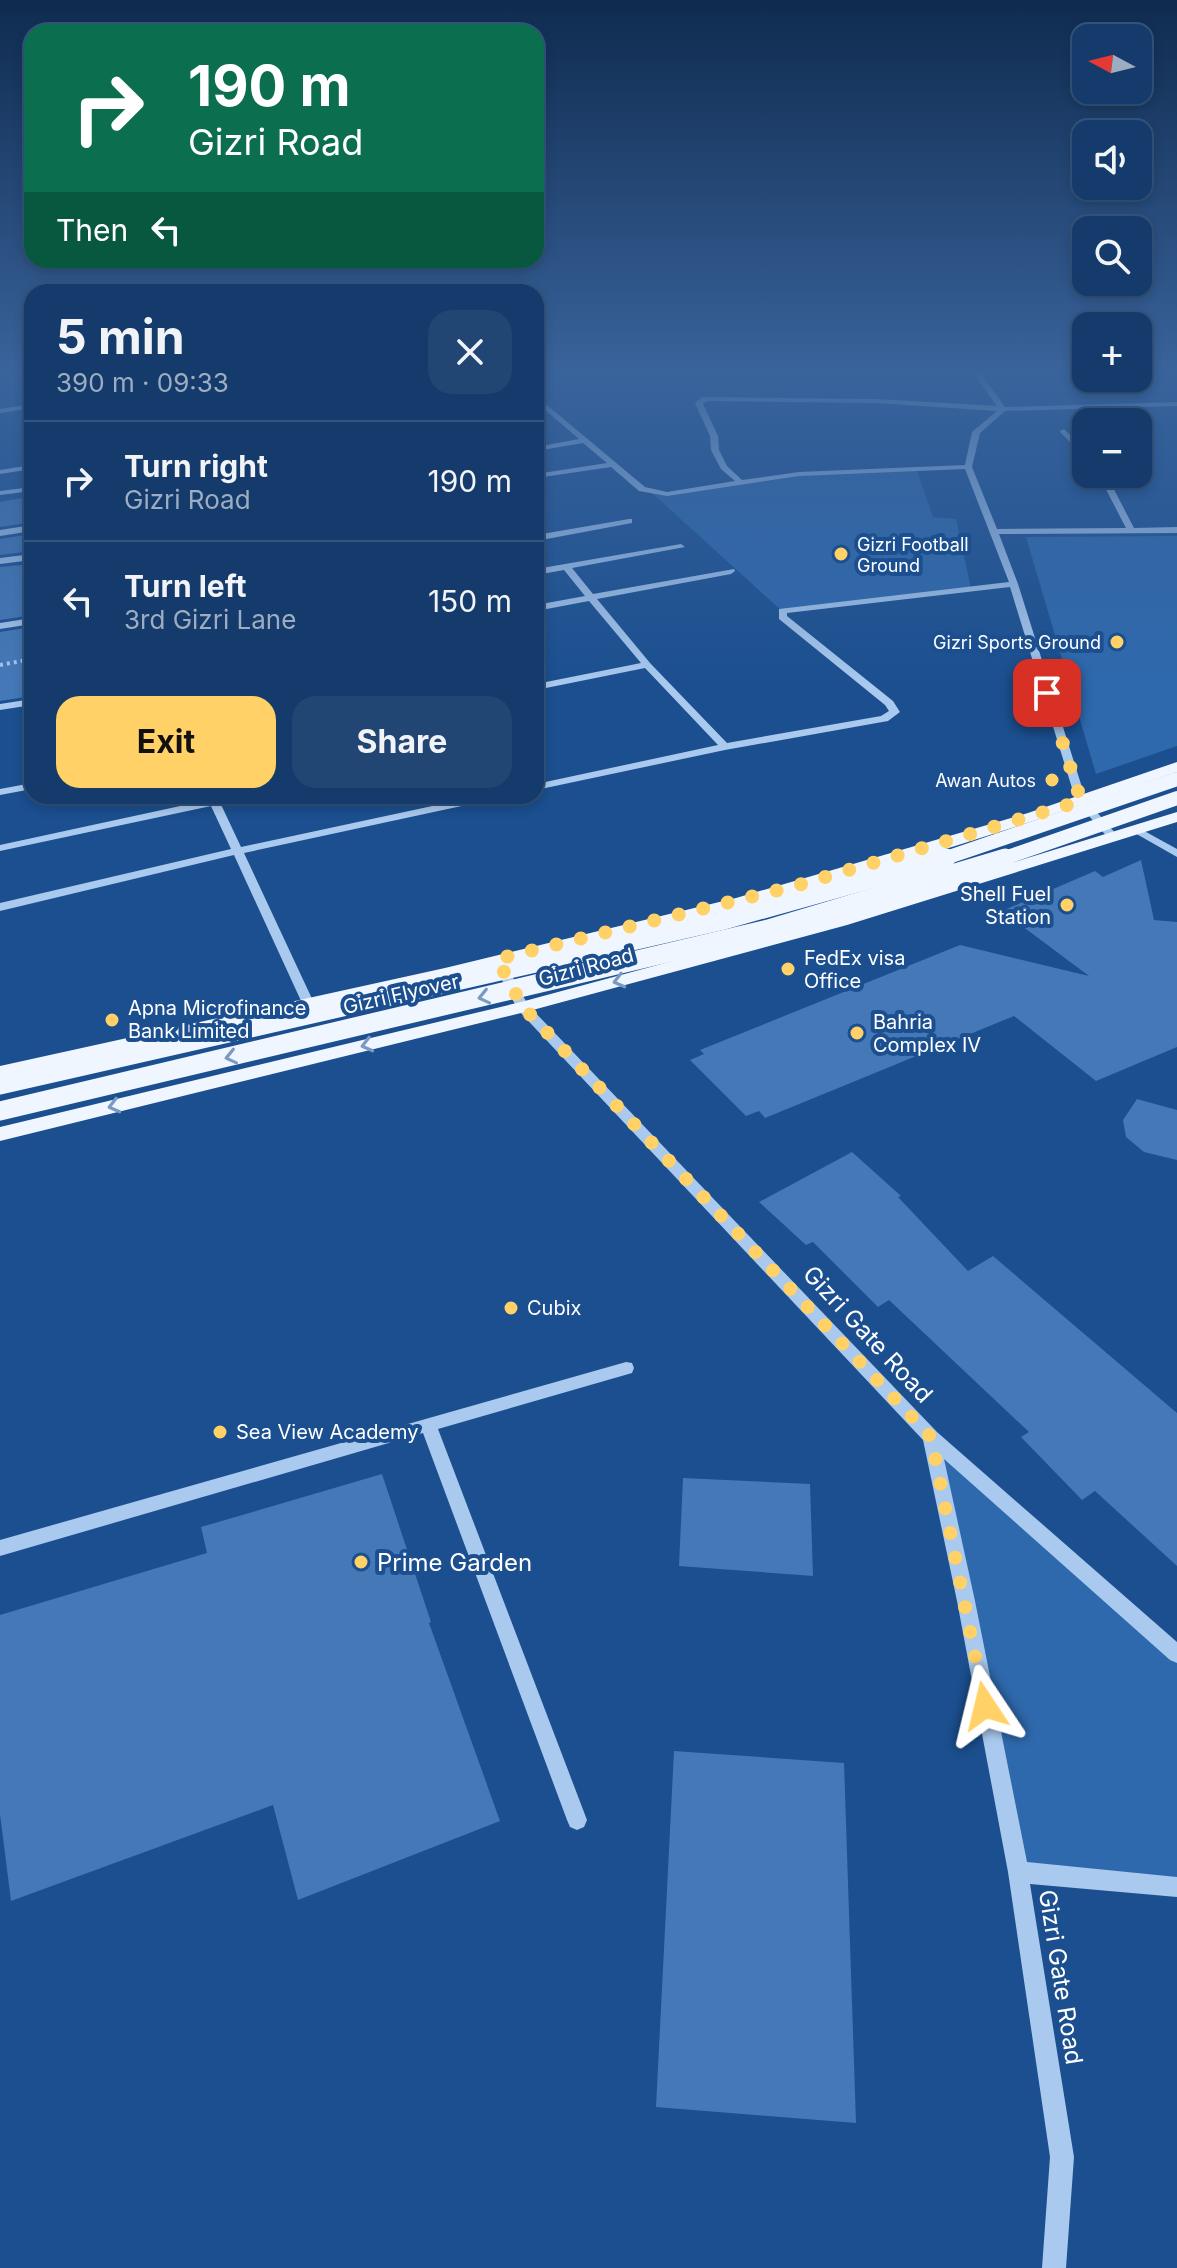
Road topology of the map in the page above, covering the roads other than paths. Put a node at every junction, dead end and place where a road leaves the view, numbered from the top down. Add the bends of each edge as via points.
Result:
1 (624, 473) edge
2 (730, 473) edge
3 (817, 473) edge
4 (970, 473) edge
5 (739, 481) junction
6 (1109, 488) edge
7 (24, 490) edge
8 (0, 493) edge
9 (629, 521) dead end
10 (24, 529) edge
11 (1131, 530) junction
12 (1177, 530) edge
13 (995, 532) junction
14 (0, 533) edge
15 (544, 537) edge
16 (681, 547) dead end
17 (24, 558) edge
18 (0, 561) edge
19 (566, 567) junction
20 (544, 571) edge
21 (731, 571) dead end
22 (1014, 584) junction
23 (590, 598) junction
24 (544, 607) edge
25 (24, 622) edge
26 (0, 626) edge
27 (647, 665) junction
28 (544, 685) edge
29 (24, 703) edge
30 (0, 707) edge
31 (725, 747) junction
32 (1177, 767) edge
33 (1177, 779) edge
34 (544, 785) edge
35 (24, 788) edge
36 (0, 792) edge
37 (1177, 798) edge
38 (1081, 801) junction
39 (192, 804) edge
40 (216, 804) edge
41 (456, 804) edge
42 (1177, 817) edge
43 (1137, 830) junction
44 (1113, 837) junction
45 (0, 848) edge
46 (236, 851) junction
47 (1177, 854) edge
48 (0, 907) edge
49 (497, 959) junction
50 (308, 1003) junction
51 (523, 1007) junction
52 (0, 1072) edge
53 (0, 1085) edge
54 (0, 1111) edge
55 (0, 1134) edge
56 (626, 1368) dead end
57 (429, 1427) junction
58 (931, 1437) junction
59 (0, 1548) edge
60 (1177, 1654) edge
61 (577, 1820) dead end
62 (1018, 1872) junction
63 (1177, 1887) edge
64 (1054, 2268) edge

1 - 5 street via 652,493
2 - 5 street
3 - 5 street
4 - 13 street
6 - 11 street
7 - 8 street
9 - 15 street
10 - 14 street
11 - 12 street
11 - 13 street
13 - 22 street
16 - 19 street
17 - 18 street
19 - 20 street
19 - 23 street
21 - 23 street
22 - 31 street via 782,611 782,617 895,712 884,719
22 - 38 street
23 - 24 street
23 - 27 street
25 - 26 street
27 - 28 street
27 - 31 street
29 - 30 street
31 - 34 street
32 - 38 main road, Gizri Road
33 - 53 main road, Gizri Flyover, bridge via 912,870 734,917
35 - 36 street
37 -> 54 main road, Gizri Flyover, bridge via 972,870 768,929
38 - 44 street
38 - 49 main road, Gizri Road via 795,886
39 - 45 street
40 - 46 street
41 - 46 street
42 - 43 main road, Gizri Road
43 - 44 main road, Gizri Road
43 - 47 street
44 -> 51 main road, Gizri Road via 841,921
46 - 48 street
46 - 50 street
49 - 50 main road, Gizri Road
49 - 51 street, Gizri Gate Road
50 - 52 main road, Gizri Road
51 -> 55 main road, Gizri Road
51 - 58 street, Gizri Gate Road
56 - 57 street
57 - 59 street
57 - 61 street
58 - 60 street
58 - 62 street, Gizri Gate Road
62 - 63 street
62 - 64 street, Gizri Gate Road via 1062,2157

